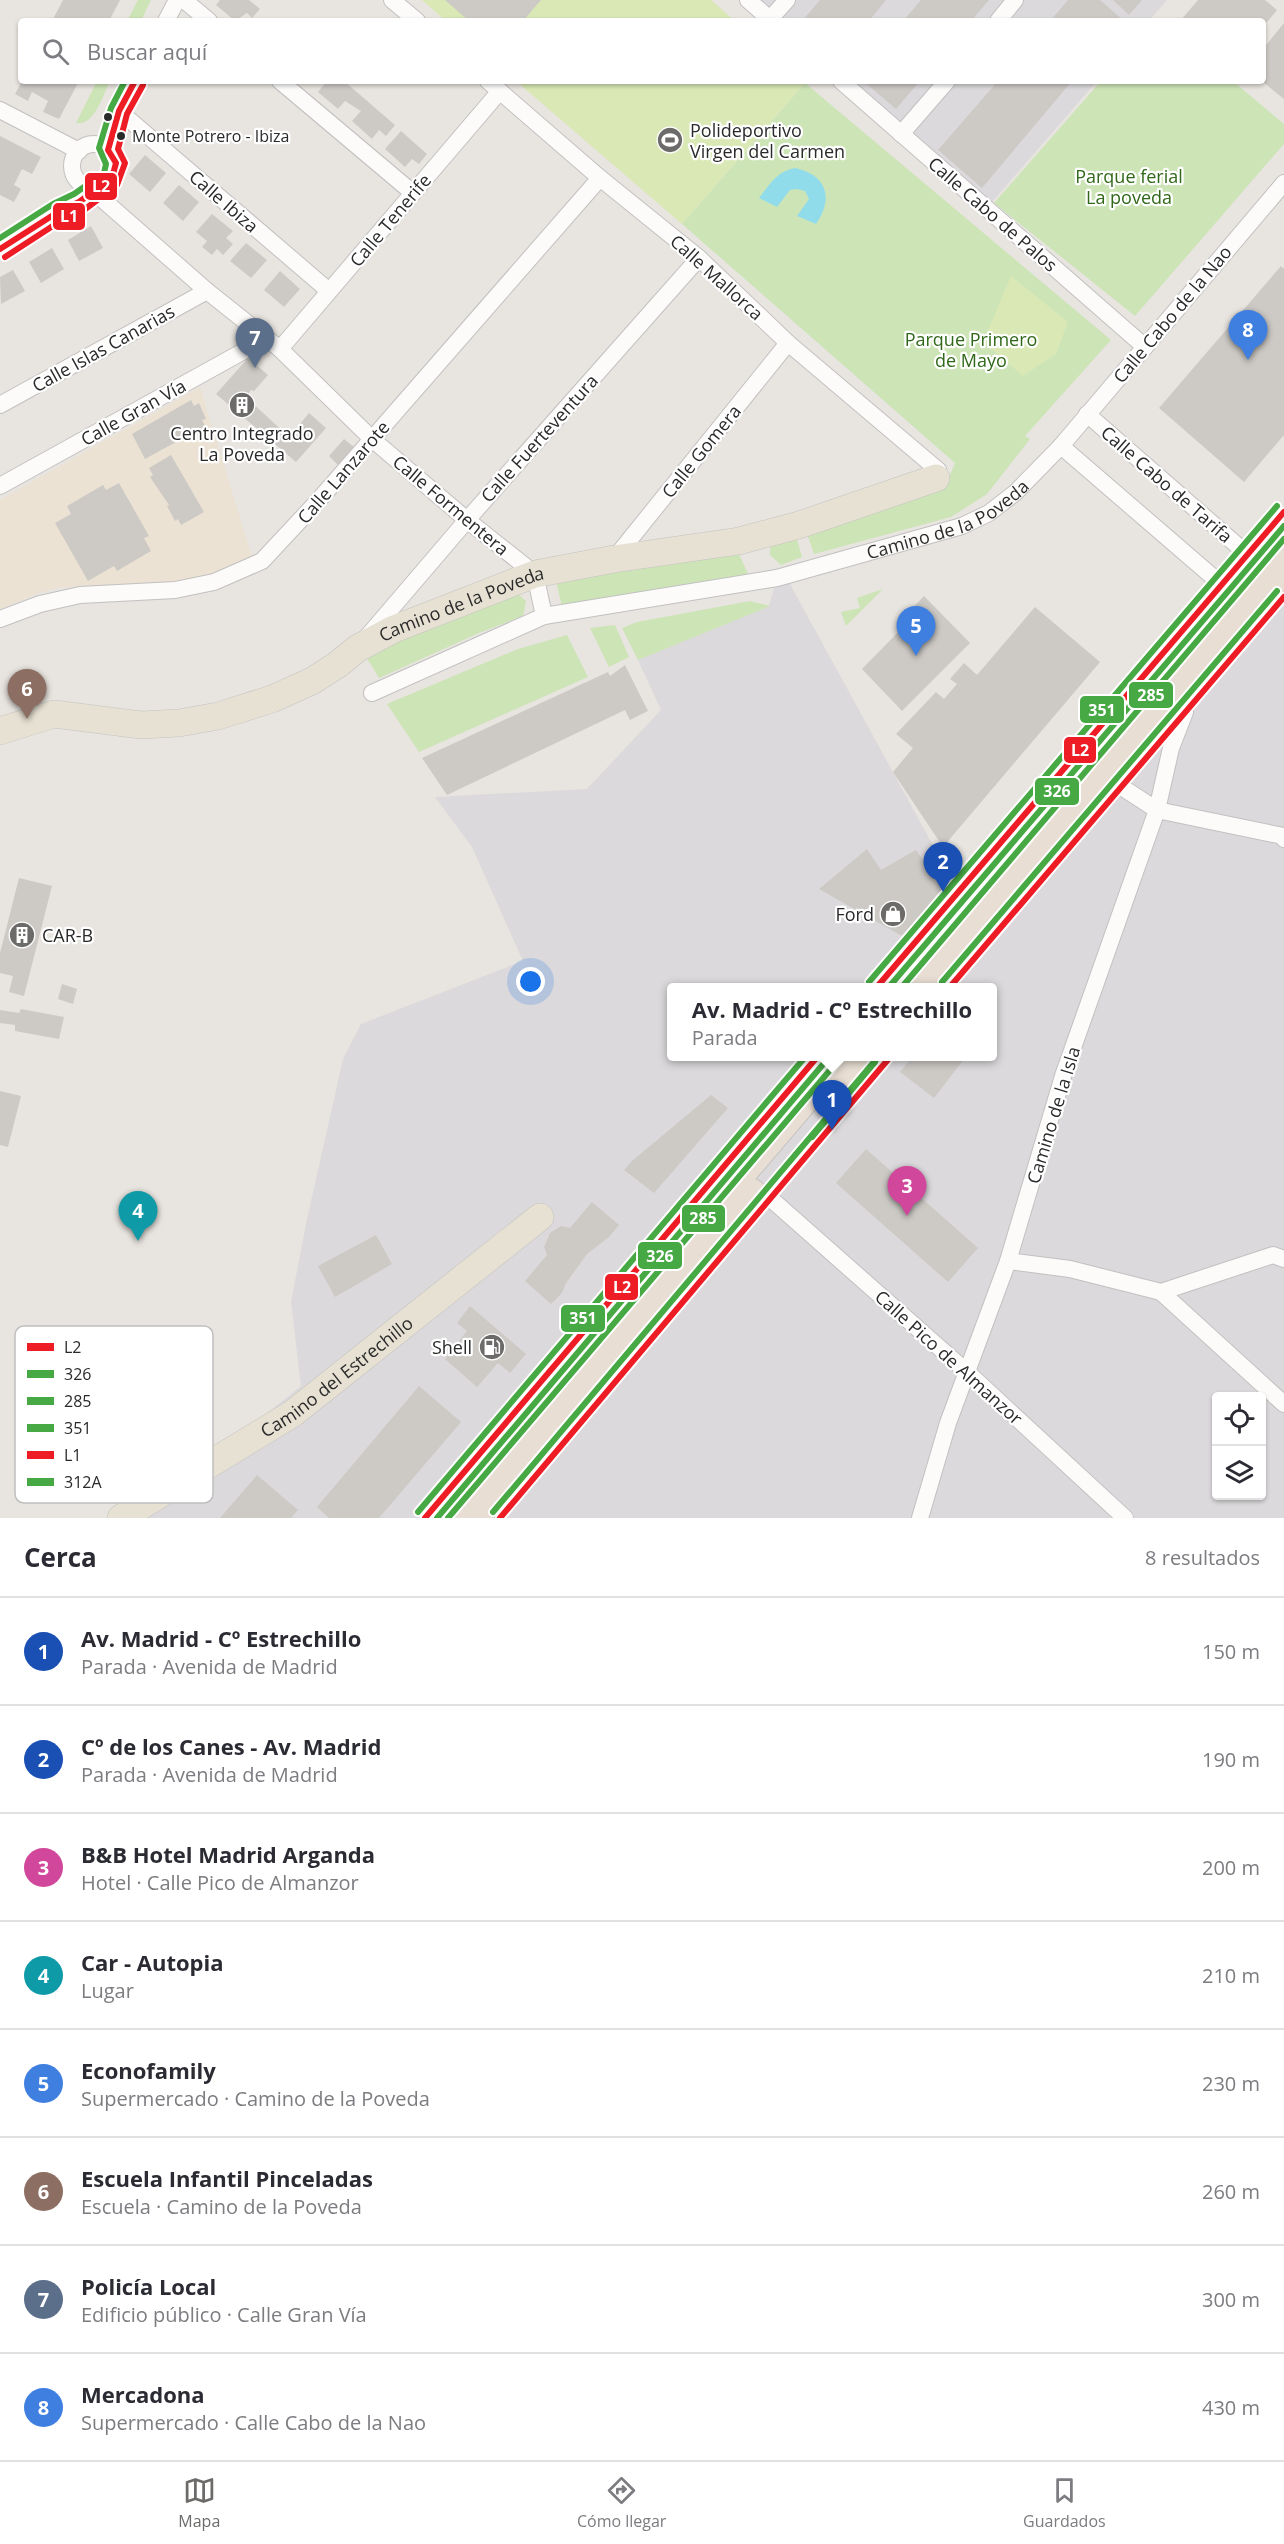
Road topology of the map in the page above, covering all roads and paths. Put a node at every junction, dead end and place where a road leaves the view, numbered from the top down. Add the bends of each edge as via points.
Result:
1 (177, 0) edge
2 (184, 0) edge
3 (392, 0) edge
4 (748, 0) edge
5 (787, 0) edge
6 (1016, 0) edge
7 (168, 18) edge
8 (205, 18) edge
9 (413, 18) edge
10 (769, 18) edge
11 (773, 18) edge
12 (1001, 18) edge
13 (133, 84) edge
14 (284, 84) edge
15 (844, 84) edge
16 (944, 84) edge
17 (494, 86) edge
18 (0, 110) edge
19 (119, 111) junction
20 (902, 134) junction
21 (85, 148) junction
22 (108, 150) junction
23 (75, 176) junction
24 (600, 178) junction
25 (1284, 183) edge
26 (97, 190) junction
27 (413, 193) junction
28 (58, 212) junction
29 (0, 249) edge
30 (699, 258) junction
31 (207, 291) junction
32 (329, 291) junction
33 (264, 337) junction
34 (788, 343) junction
35 (1145, 347) junction
36 (280, 350) junction
37 (0, 405) edge
38 (1087, 414) junction
39 (372, 439) junction
40 (1061, 446) junction
41 (936, 478) joint
42 (0, 486) edge
43 (466, 519) junction
44 (1284, 539) edge
45 (1247, 554) dead end
46 (614, 559) junction
47 (1284, 570) edge
48 (535, 574) junction
49 (1221, 584) dead end
50 (544, 616) junction
51 (0, 618) edge
52 (357, 648) junction
53 (372, 693) dead end
54 (1185, 712) dead end
55 (0, 731) edge
56 (1120, 786) dead end
57 (1157, 810) junction
58 (1284, 839) edge
59 (904, 983) edge
60 (930, 983) edge
61 (838, 1061) edge
62 (864, 1061) edge
63 (771, 1199) dead end
64 (540, 1217) dead end
65 (1284, 1259) edge
66 (1008, 1261) junction
67 (1161, 1292) junction
68 (968, 1372) junction
69 (1284, 1404) edge
70 (213, 1462) edge
71 (146, 1503) edge
72 (121, 1518) edge
73 (448, 1518) edge
74 (475, 1518) edge
75 (920, 1518) edge
76 (1125, 1518) edge

1 - 7 street
2 - 8 street
3 - 9 street
4 - 10 street
5 - 11 street
6 - 12 street
13 - 19 street
14 - 27 street
15 - 20 street, Calle Cabo de Palos
16 - 20 street
17 - 24 street, Calle Mallorca
17 - 27 street, Calle Tenerife
18 - 21 street
19 - 21 street
19 - 22 street
19 - 32 street, Calle Ibiza
20 - 35 street, Calle Cabo de Palos
21 - 22 street via 97,145
21 - 23 street via 73,163
22 - 26 street via 116,168 112,178
23 - 26 street via 85,186
23 - 28 street via 70,195
24 - 30 street, Calle Mallorca
24 - 39 street, Calle Lanzarote
25 - 35 street, Calle Cabo de la Nao
26 - 28 street
26 - 31 street, Calle Formentera
27 - 32 street, Calle Tenerife
28 - 29 street
30 - 34 street, Calle Mallorca
30 - 43 street, Calle Fuerteventura
31 - 33 street, Calle Formentera
31 - 37 street, Calle Islas Canarias
32 - 36 street, Calle Tenerife
33 - 36 street, Calle Formentera
33 - 42 street, Calle Gran Vía
34 - 41 street, Calle Mallorca via 938,470
34 - 46 street, Calle Gomera
35 - 38 street, Calle Cabo de la Nao
36 - 39 street, Calle Formentera
38 - 40 street, Calle Cabo de la Nao
38 - 45 street, Calle Cabo de Tarifa
39 - 43 street, Calle Formentera
39 - 51 street, Calle Lanzarote via 278,546 262,561 241,572 175,590 80,595
40 - 49 street
40 - 50 street, Camino de la Poveda via 1007,499 962,526 777,578
41 - 46 main road, Camino de la Poveda via 799,525 739,541
43 - 48 street, Calle Formentera
43 - 52 street, Calle Fuerteventura
44 - 59 highway
46 - 48 main road, Camino de la Poveda
47 - 60 highway
48 - 50 street
48 - 52 main road, Camino de la Poveda via 394,629
50 - 53 street, Camino de la Poveda
52 - 55 main road, Camino de la Poveda via 312,681 219,716 141,725 54,714
54 - 57 street, Camino de la Isla via 1171,748
56 - 57 street
57 - 58 street
57 - 66 street, Camino de la Isla via 1063,1076
61 - 73 highway
62 - 74 highway
63 - 68 street, Calle Pico de Almanzor
64 - 70 main road, Camino del Estrechillo via 292,1414
65 - 67 street via 1273,1255
66 - 67 street via 1070,1269
66 - 68 street, Camino de la Isla
67 - 69 street
68 - 75 street, Camino de la Isla via 948,1423
68 - 76 street, Calle Pico de Almanzor
71 - 72 main road, Camino del Estrechillo

